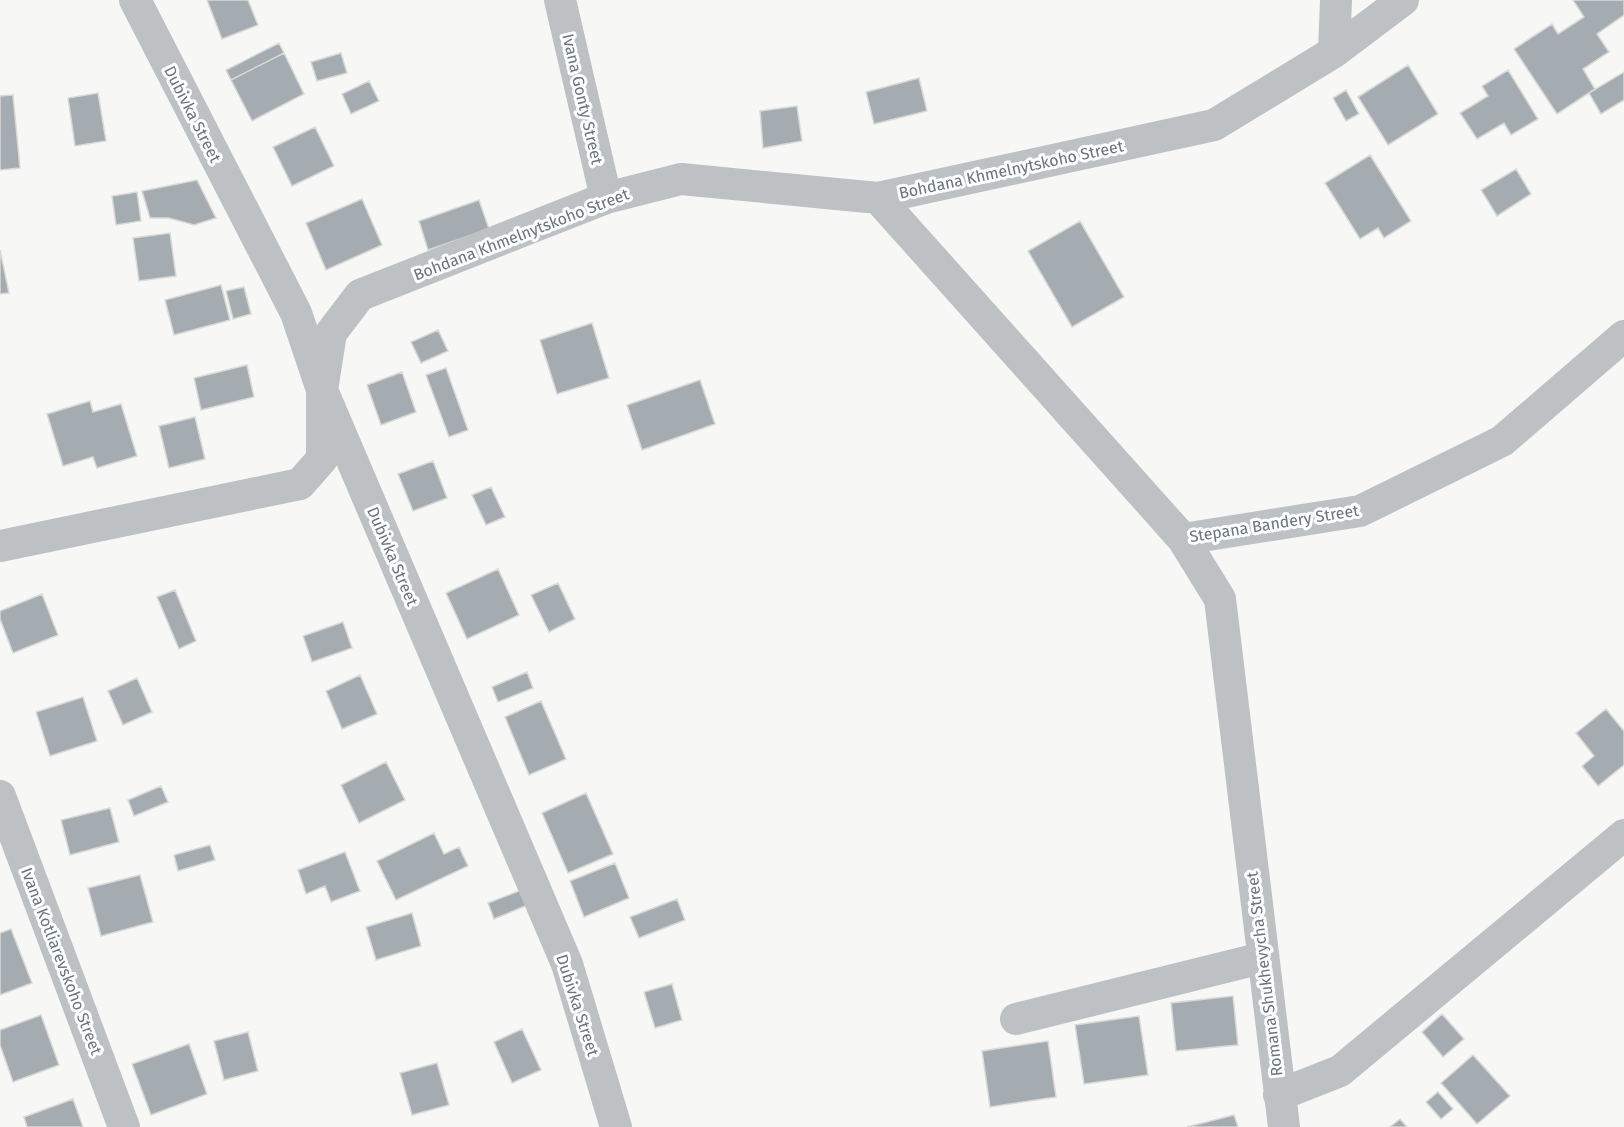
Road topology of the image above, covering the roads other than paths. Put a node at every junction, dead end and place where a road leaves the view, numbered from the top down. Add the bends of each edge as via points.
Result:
1 (135, 0) edge
2 (560, 0) edge
3 (1336, 0) edge
4 (1403, 0) edge
5 (1334, 52) junction
6 (606, 198) junction
7 (878, 198) junction
8 (1624, 336) edge
9 (322, 390) junction
10 (1183, 539) junction
11 (0, 546) edge
12 (0, 796) edge
13 (1624, 835) edge
14 (1262, 958) junction
15 (1016, 1019) dead end
16 (1279, 1095) junction
17 (124, 1127) edge
18 (616, 1127) edge
19 (1284, 1127) edge

1 - 9 street, Dubivka Street via 296,313
2 - 6 street, Ivana Gonty Street
3 - 5 street
4 - 5 street, Bohdana Khmelnytskoho Street
5 - 7 street, Bohdana Khmelnytskoho Street via 1214,125
6 - 7 street, Bohdana Khmelnytskoho Street via 681,179
6 - 9 street, Bohdana Khmelnytskoho Street via 360,295 331,333
7 - 10 street, Stepana Bandery Street
8 - 10 street, Stepana Bandery Street via 1502,441 1360,511
9 - 11 street, Bohdana Khmelnytskoho Street via 322,459 300,484
9 - 18 street, Dubivka Street via 567,964
10 - 14 street, Romana Shukhevycha Street via 1220,599
12 - 17 street, Ivana Kotliarevskoho Street
13 - 16 street, Romana Shukhevycha Street via 1340,1071
14 - 15 street
14 - 16 street, Romana Shukhevycha Street
16 - 19 street

